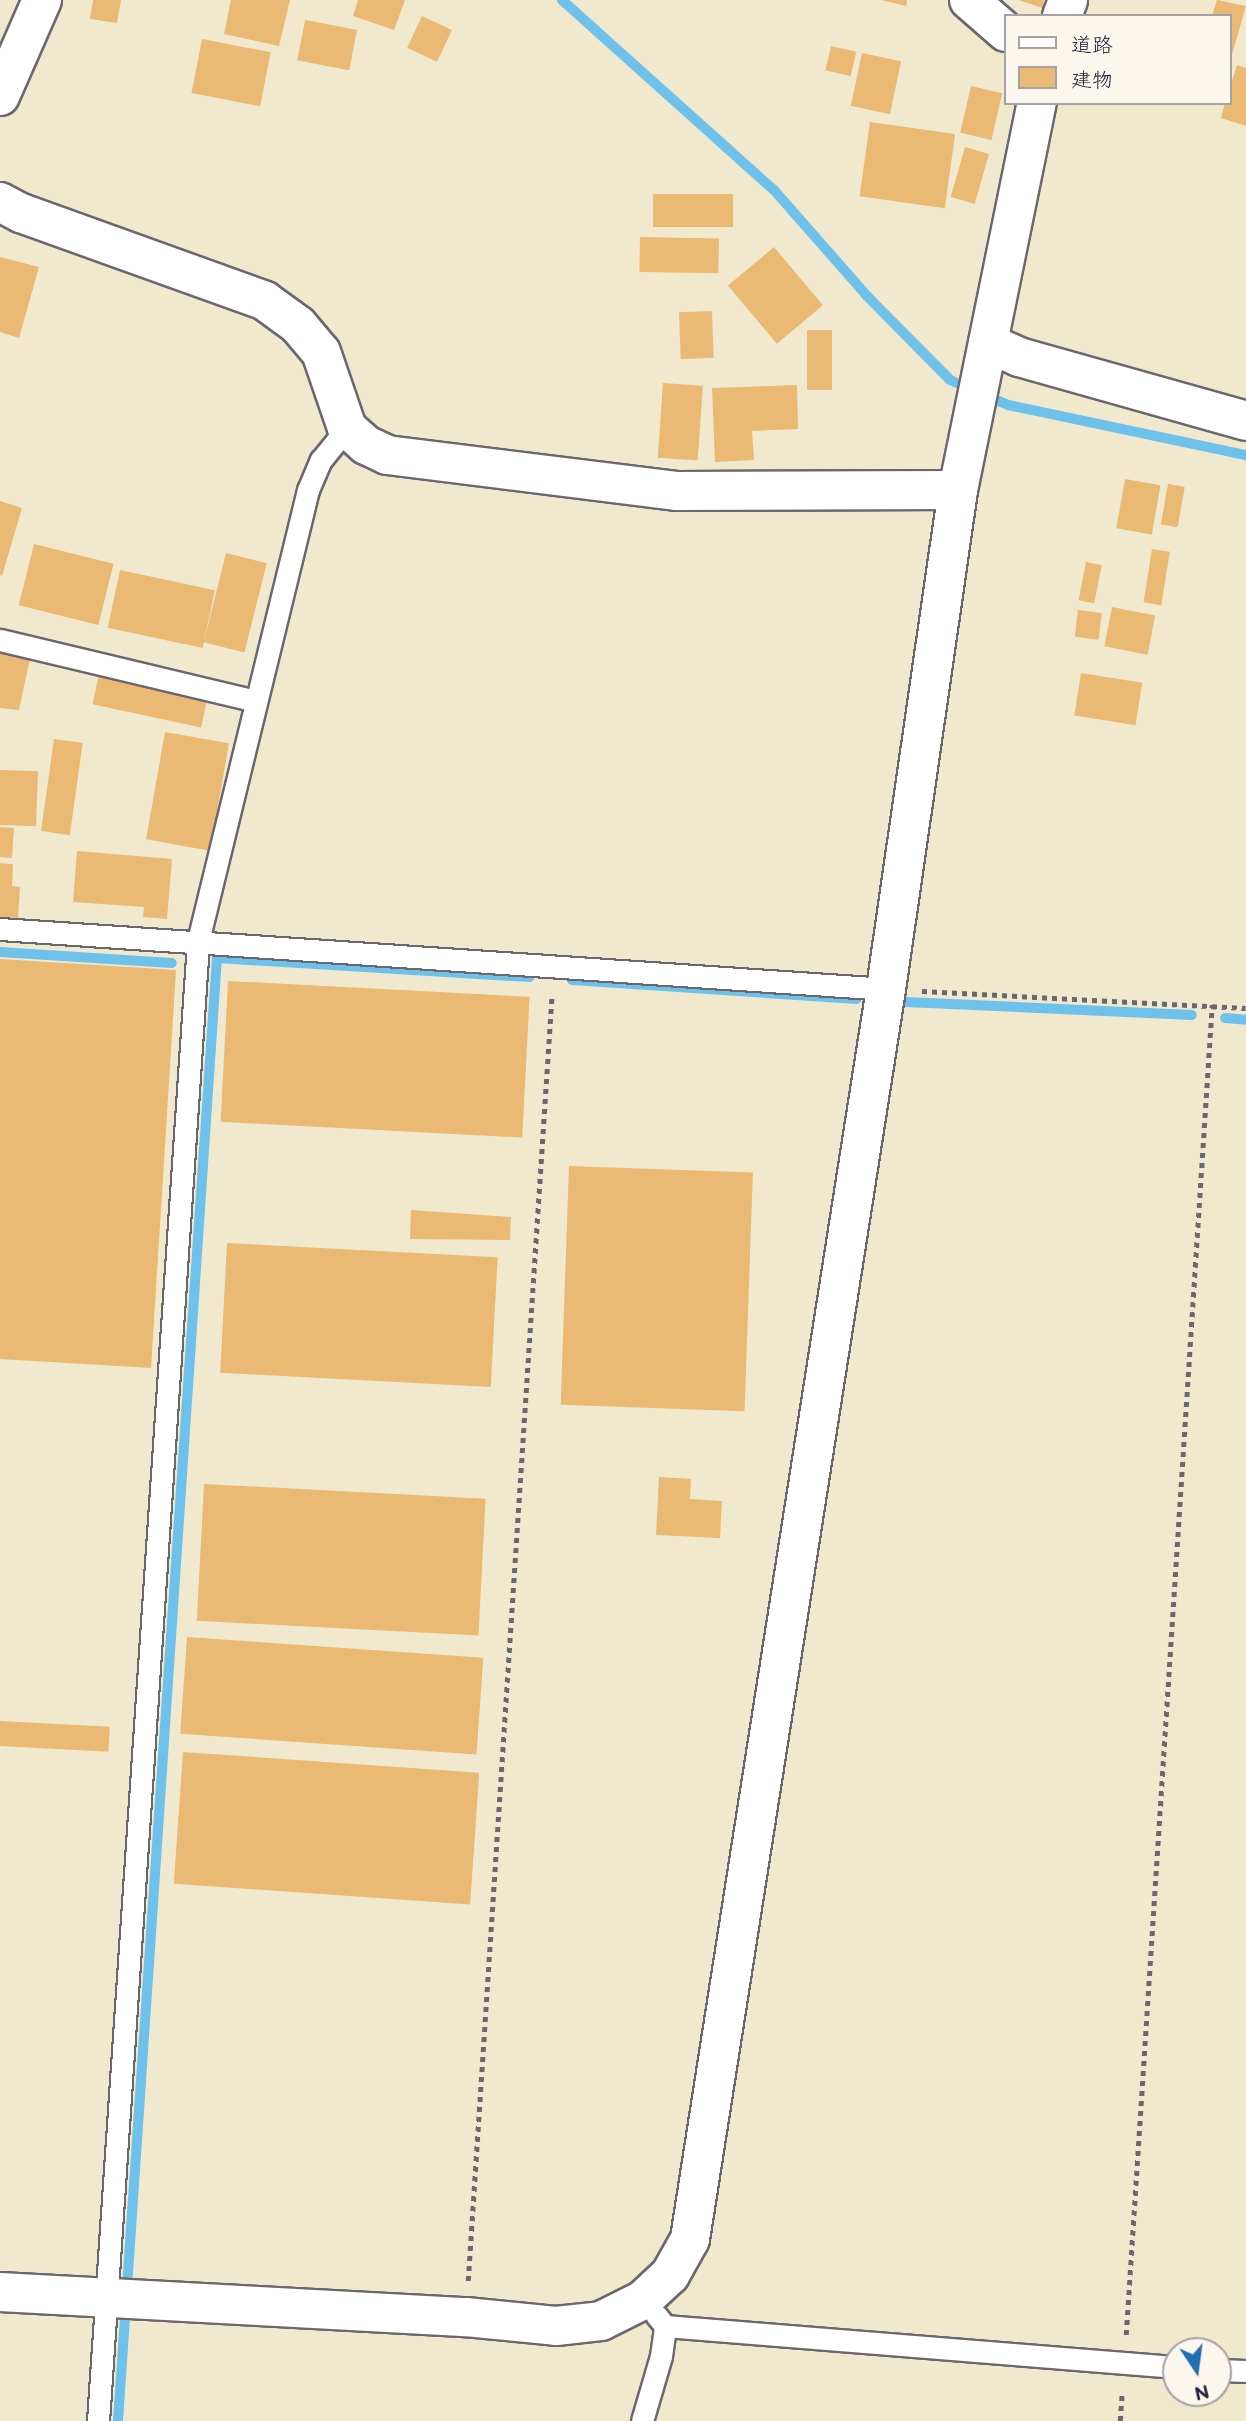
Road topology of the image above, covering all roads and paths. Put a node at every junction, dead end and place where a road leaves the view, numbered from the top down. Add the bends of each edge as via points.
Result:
1 (42, 0) edge
2 (969, 0) edge
3 (1004, 30) edge
4 (0, 96) edge
5 (1037, 105) edge
6 (0, 202) edge
7 (986, 356) junction
8 (1246, 421) edge
9 (347, 428) junction
10 (958, 491) junction
11 (0, 640) edge
12 (256, 701) junction
13 (0, 929) edge
14 (198, 941) junction
15 (554, 965) junction
16 (886, 989) junction
17 (1212, 1005) junction
18 (1246, 1008) edge
19 (0, 2292) edge
20 (107, 2297) junction
21 (654, 2313) junction
22 (466, 2317) junction
23 (1124, 2364) junction
24 (1162, 2366) edge
25 (98, 2421) edge
26 (642, 2421) edge
27 (1120, 2421) edge

1 - 4 street
2 - 3 street
5 - 7 street
6 - 9 street via 265,301 298,325 321,352
7 - 8 street via 1019,357
7 - 10 street
9 - 10 street via 387,455 676,491
9 - 12 lane via 321,460 307,490
10 - 16 street
11 - 12 lane
12 - 14 lane
13 - 14 lane
14 - 15 lane
14 - 20 lane
15 - 16 lane
15 - 22 path
16 - 17 path
16 - 21 street via 690,2239
17 - 18 path
17 - 23 path
19 - 20 street
20 - 22 street
20 - 25 lane
21 - 22 street via 567,2325
21 - 23 lane
21 - 26 lane via 661,2356
23 - 24 lane
23 - 27 path

